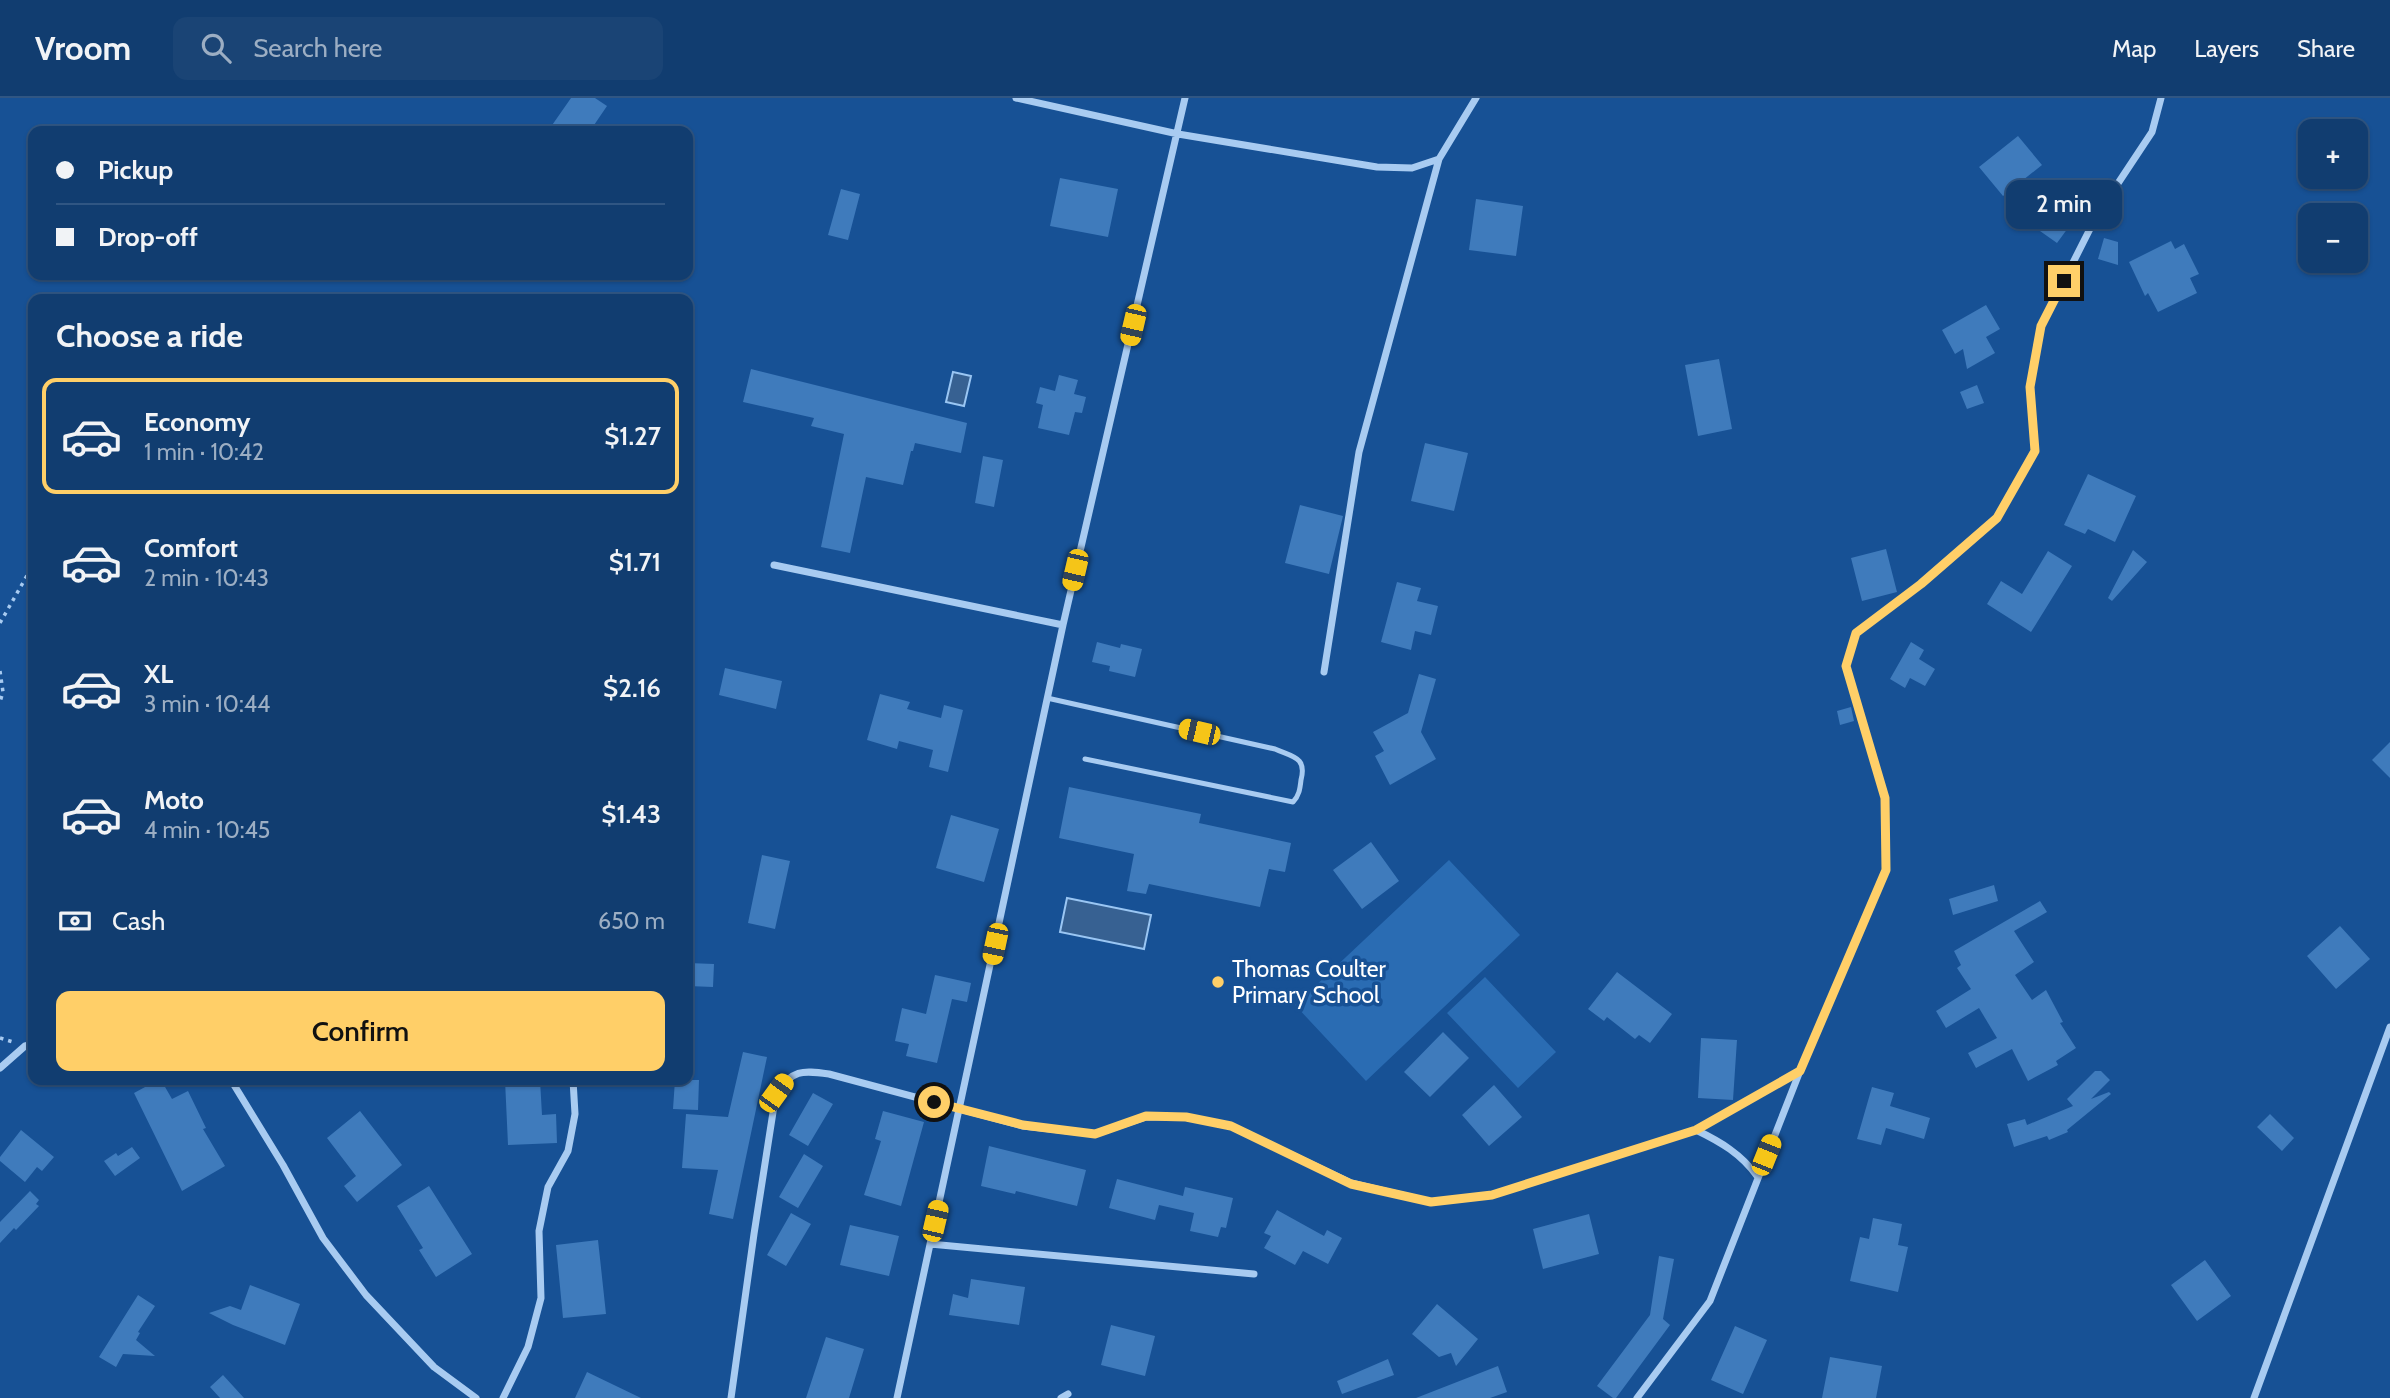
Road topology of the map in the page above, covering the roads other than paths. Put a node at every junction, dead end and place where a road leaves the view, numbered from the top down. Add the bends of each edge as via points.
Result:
1 (1016, 98) edge
2 (1185, 98) edge
3 (1476, 98) edge
4 (2161, 98) edge
5 (1178, 134) junction
6 (1439, 159) junction
7 (774, 565) dead end
8 (1063, 625) junction
9 (1324, 672) dead end
10 (1047, 698) junction
11 (1085, 759) dead end
12 (2390, 1027) edge
13 (28, 1045) edge
14 (0, 1068) edge
15 (1800, 1071) junction
16 (234, 1085) edge
17 (573, 1085) edge
18 (960, 1109) junction
19 (1696, 1130) junction
20 (1757, 1176) junction
21 (930, 1244) junction
22 (1254, 1274) dead end
23 (475, 1398) edge
24 (503, 1398) edge
25 (732, 1398) edge
26 (897, 1398) edge
27 (1637, 1398) edge
28 (2254, 1398) edge

1 - 5 street
2 - 5 street
3 - 6 street
4 - 15 street via 2152,132 2097,215 2041,326 2030,387 2035,451 2023,473 1997,518 1856,633 1846,666 1885,798 1886,870
5 - 6 street via 1377,167 1412,168
5 - 8 street
6 - 9 street via 1359,452
7 - 8 street
8 - 10 street
10 - 11 lane via 1275,750 1294,757 1304,769 1293,802
10 - 18 street
12 - 28 street
13 - 14 street
15 - 19 street
15 - 20 street
16 - 23 street via 323,1238 366,1295 434,1367
17 - 24 street via 575,1114 568,1151 548,1187 539,1231 541,1298 528,1347
18 - 19 street via 1023,1125 1095,1134 1146,1116 1186,1117 1231,1126 1351,1184 1431,1202 1492,1195
18 - 21 street
18 - 25 street via 829,1074 807,1071 789,1076 776,1093
19 - 20 street via 1722,1143
20 - 27 street via 1710,1301
21 - 22 street
21 - 26 street

